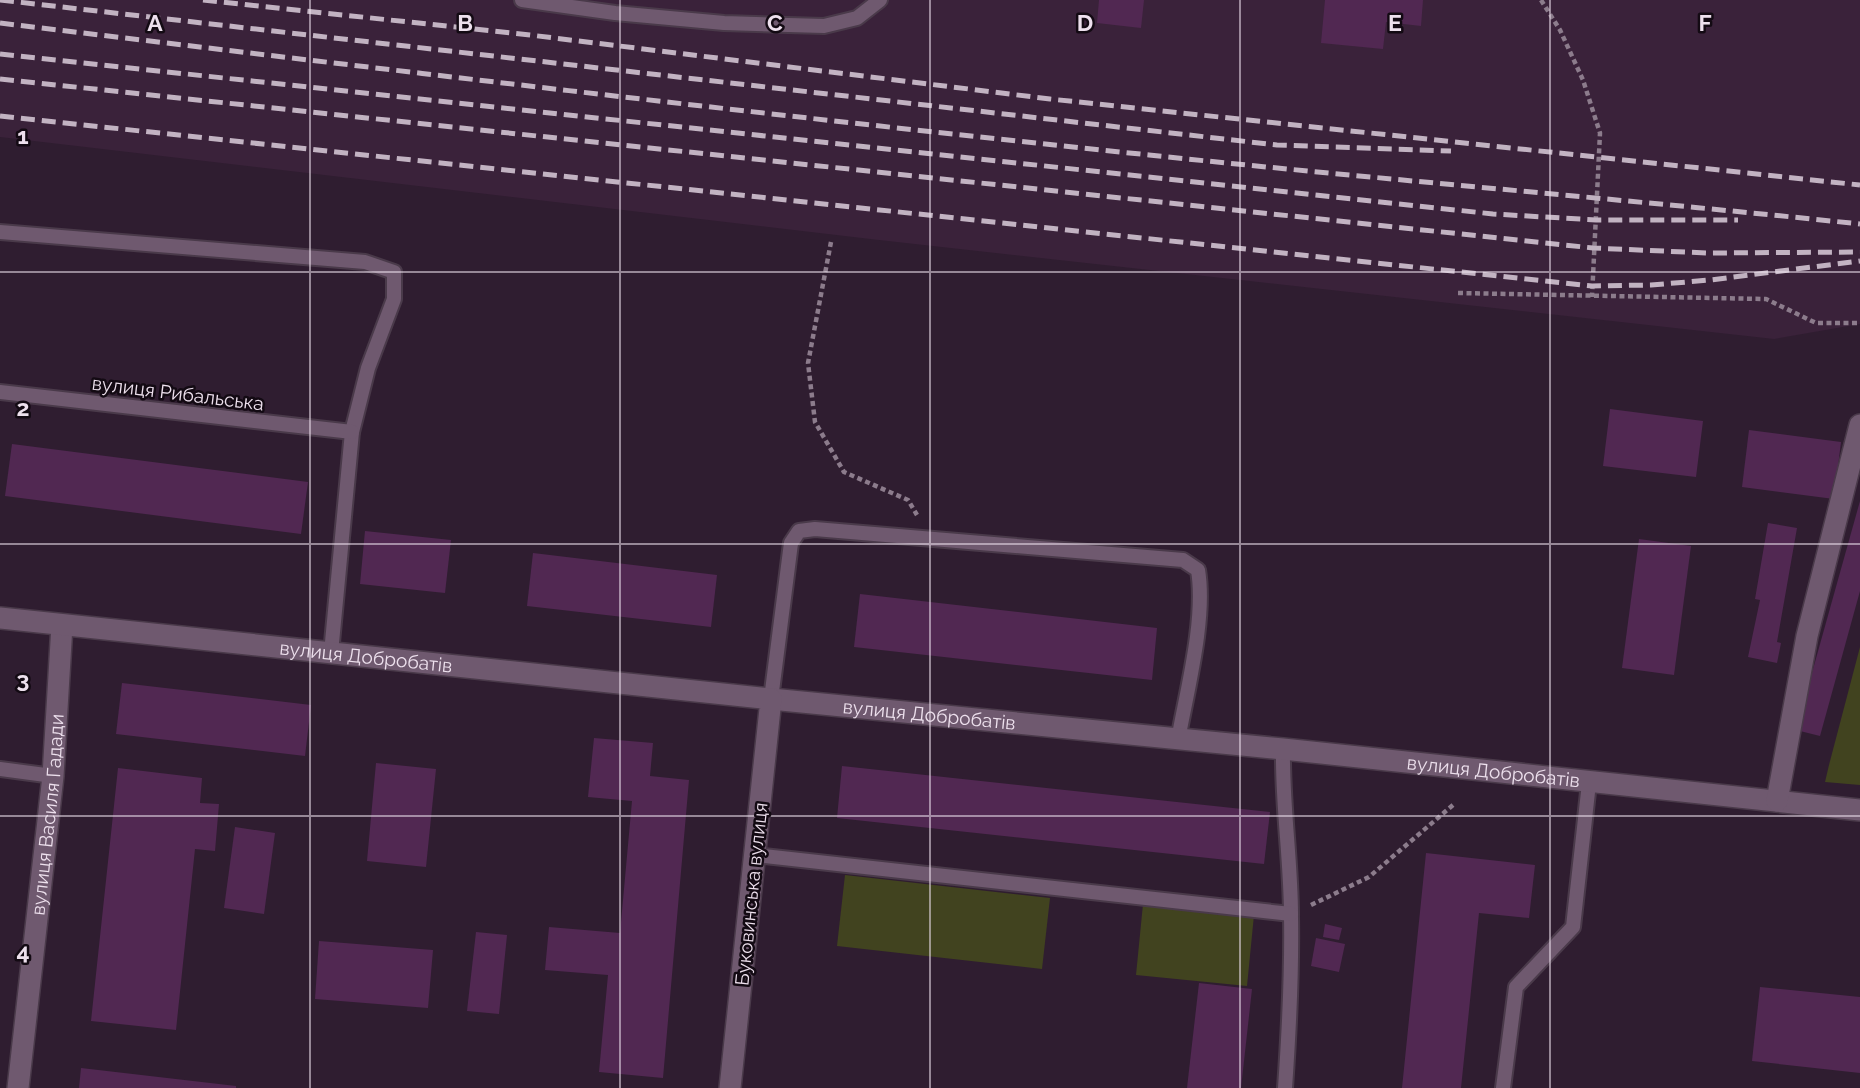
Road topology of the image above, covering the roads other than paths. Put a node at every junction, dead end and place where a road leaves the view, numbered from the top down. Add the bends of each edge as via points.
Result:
1 (522, 0) edge
2 (880, 0) edge
3 (0, 232) edge
4 (0, 392) edge
5 (1860, 425) edge
6 (352, 432) junction
7 (0, 618) edge
8 (62, 625) junction
9 (331, 653) junction
10 (771, 699) junction
11 (1178, 740) junction
12 (1283, 749) junction
13 (0, 769) edge
14 (53, 776) junction
15 (1589, 783) junction
16 (1777, 801) junction
17 (1860, 810) edge
18 (755, 855) junction
19 (1291, 914) junction
20 (18, 1088) edge
21 (730, 1088) edge
22 (1285, 1088) edge
23 (1503, 1088) edge

1 - 2 lane via 724,23 824,26 857,18
3 - 6 lane via 365,262 394,272 394,299 368,368
4 - 6 lane, вулиця Рибальська
5 - 16 street via 1807,636
6 - 9 lane
7 - 8 street, вулиця Добробатів
8 - 9 street, вулиця Добробатів
8 - 14 street, вулиця Василя Гадади
9 - 10 street, вулиця Добробатів
10 - 11 street, вулиця Добробатів
10 - 11 lane via 791,543 799,531 1183,560 1198,570 1201,588
10 - 18 street, Буковинська вулиця
11 - 12 street, вулиця Добробатів
12 - 15 street, вулиця Добробатів
12 - 19 lane
13 - 14 lane
14 - 20 street, вулиця Василя Гадади
15 - 16 street, вулиця Добробатів
15 - 23 lane via 1573,927 1516,987
16 - 17 street, вулиця Добробатів
18 - 19 lane
18 - 21 street, Буковинська вулиця
19 - 22 lane

